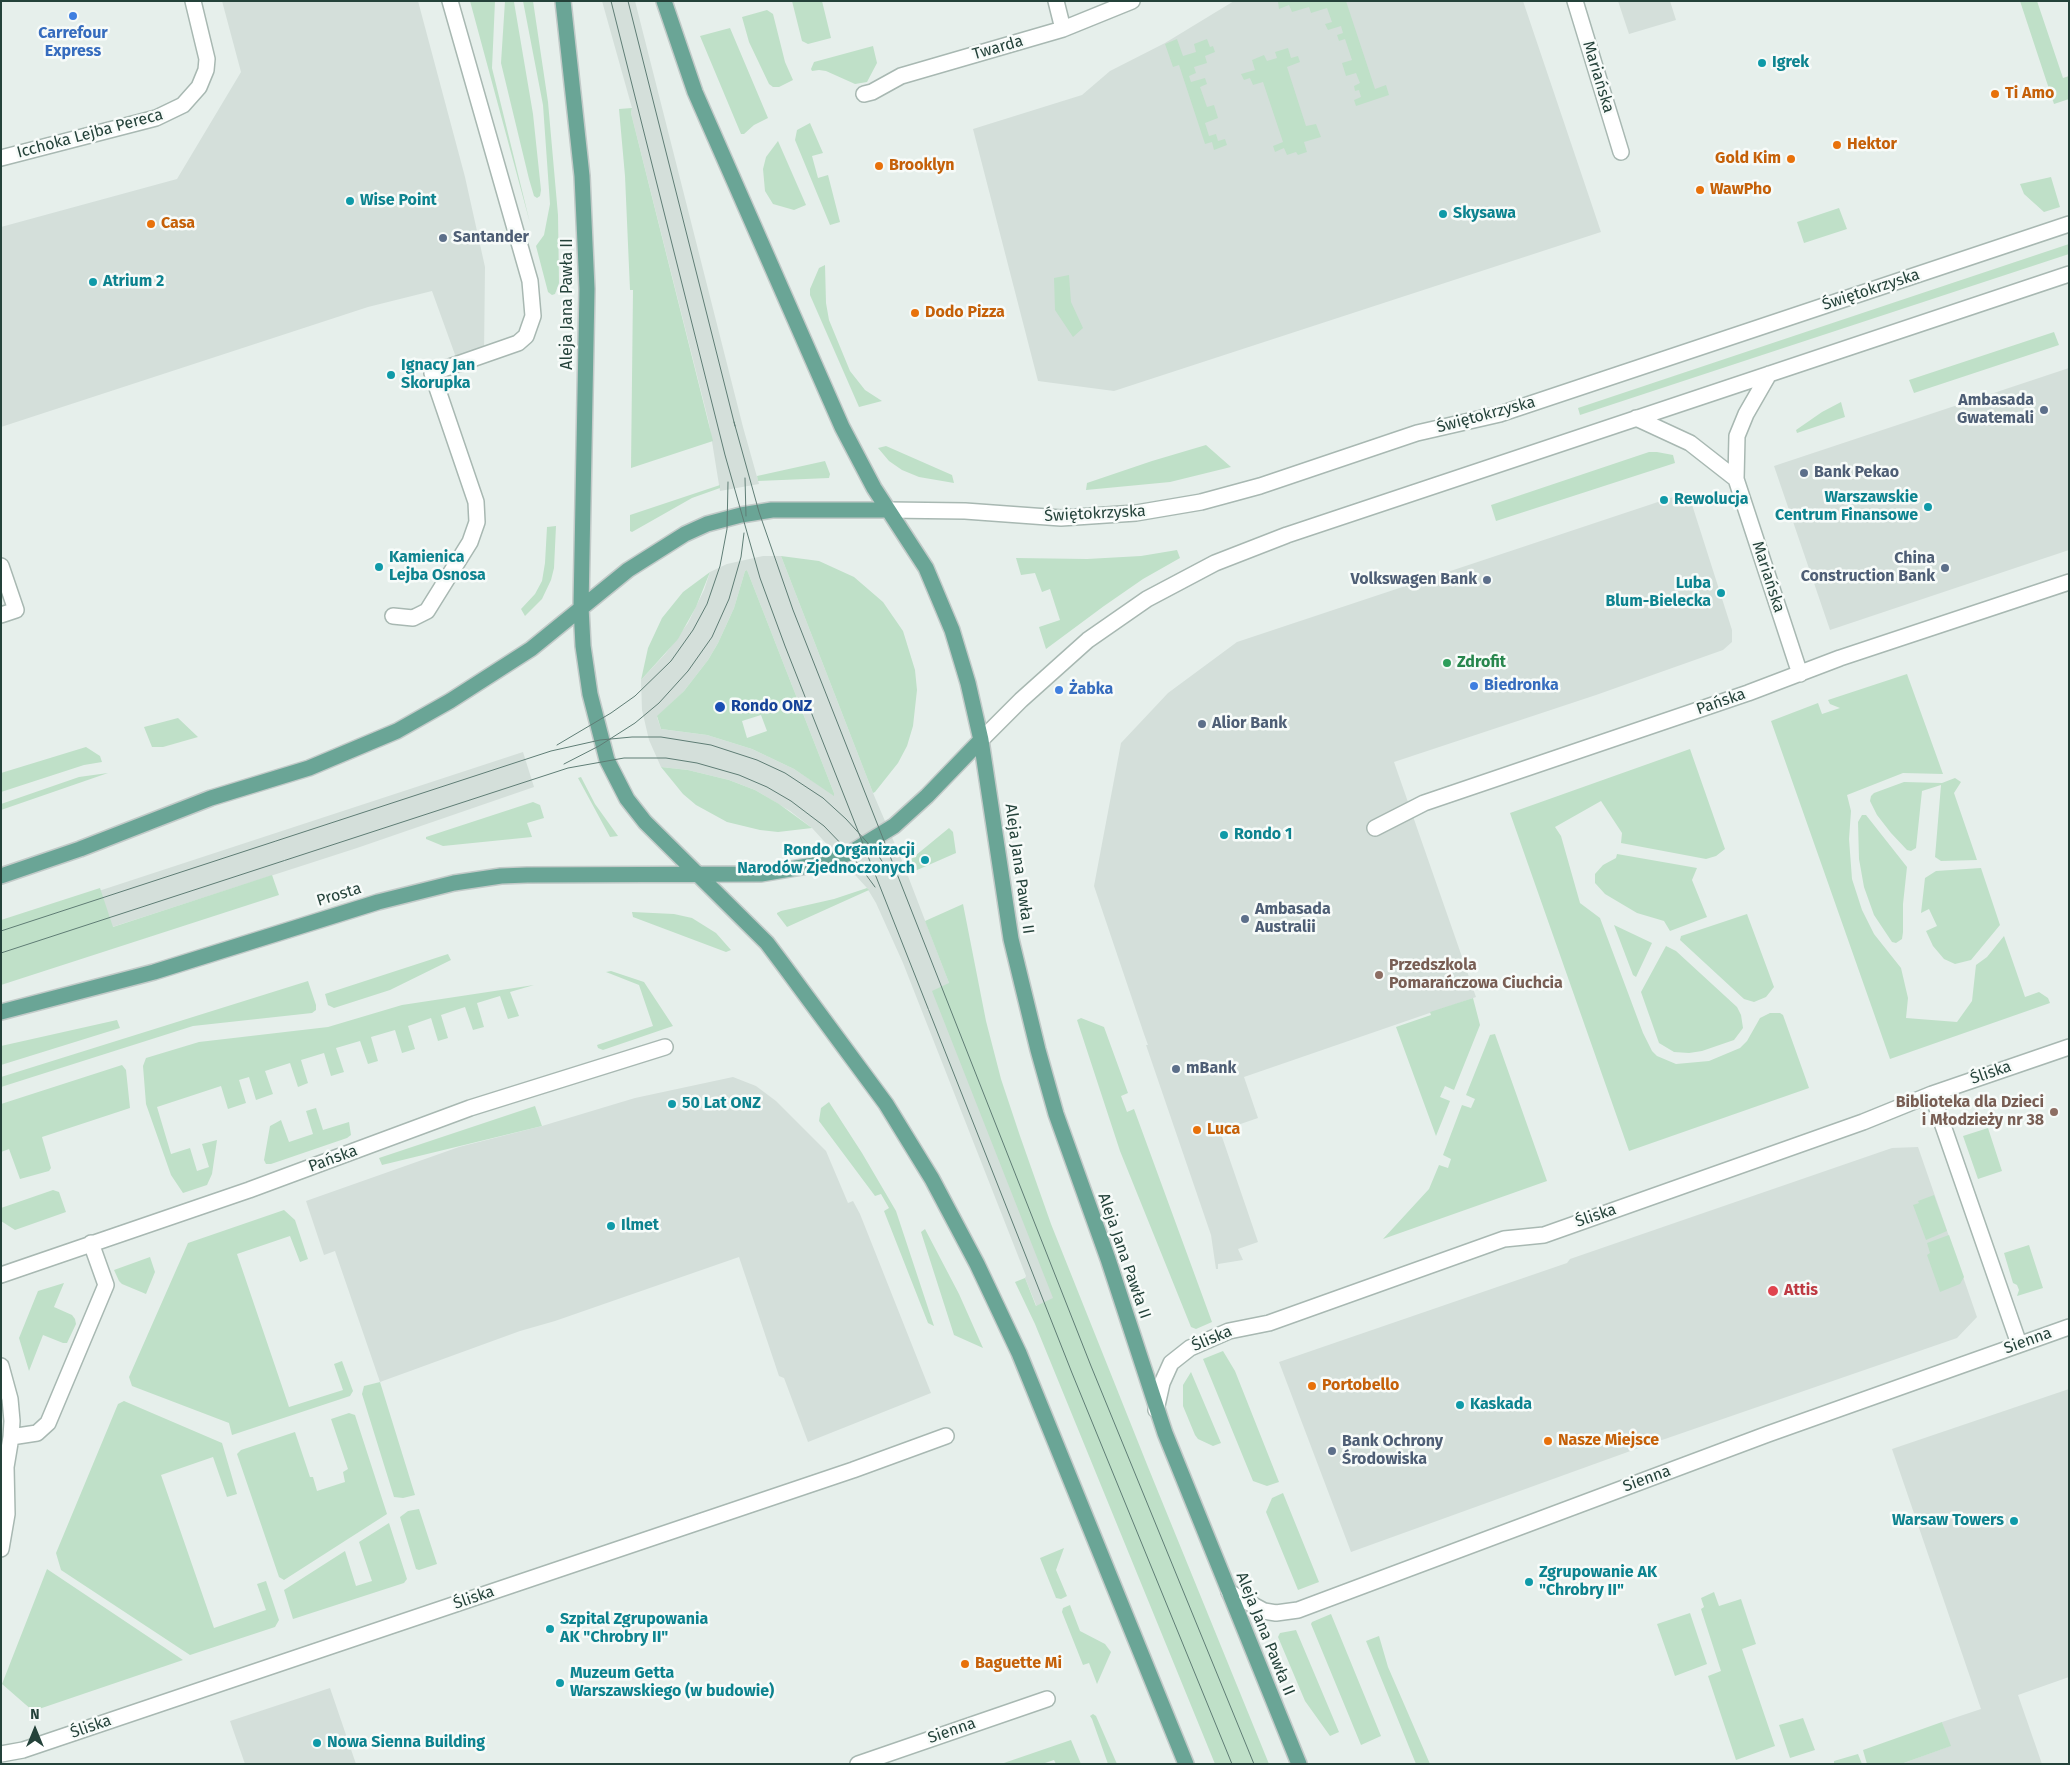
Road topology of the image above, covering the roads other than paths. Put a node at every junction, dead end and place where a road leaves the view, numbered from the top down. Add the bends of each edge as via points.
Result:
1 (193, 1) edge
2 (450, 1) edge
3 (563, 1) edge
4 (664, 1) edge
5 (1056, 1) edge
6 (1132, 1) edge
7 (1575, 1) edge
8 (1063, 29) junction
9 (864, 94) dead end
10 (1621, 152) dead end
11 (1, 158) edge
12 (2069, 224) edge
13 (2069, 274) edge
14 (1769, 374) junction
15 (1636, 418) junction
16 (1736, 479) junction
17 (888, 510) junction
18 (1, 566) edge
19 (2069, 582) edge
20 (581, 607) junction
21 (1, 615) edge
22 (393, 616) dead end
23 (1800, 674) junction
24 (981, 740) junction
25 (1375, 828) dead end
26 (697, 875) junction
27 (1, 876) edge
28 (1, 1012) edge
29 (2069, 1046) edge
30 (665, 1047) dead end
31 (1932, 1094) junction
32 (91, 1243) junction
33 (1, 1275) edge
34 (2069, 1327) edge
35 (2019, 1344) junction
36 (1, 1366) edge
37 (1156, 1410) junction
38 (946, 1436) dead end
39 (11, 1438) junction
40 (4, 1460) edge
41 (1, 1549) edge
42 (1228, 1592) junction
43 (1047, 1699) dead end
44 (1, 1754) edge
45 (858, 1764) edge
46 (1186, 1764) edge
47 (1299, 1764) edge

1 - 11 street, Icchoka Lejba Pereca via 207,59 206,70 199,87 183,105 156,118
2 - 22 street via 530,281 533,316 526,336 518,343 432,373 476,502 477,522 470,542 427,612 413,618
3 - 20 main road, Aleja Jana Pawła II via 582,176 587,289
4 - 17 main road via 695,92 819,378 852,450
5 - 8 street
6 - 8 street, Twarda
7 - 10 street, Mariańska
8 - 9 street, Twarda via 900,76
12 - 17 street, Świętokrzyska via 1500,414 1434,428 1260,486 1201,502 1136,513 1061,518 965,511
13 - 14 street
14 - 15 street
14 - 16 street, Mariańska via 1746,414 1738,436
15 - 16 street via 1690,443
15 - 24 street via 1214,562 1147,599 1088,640
16 - 23 street, Mariańska
17 - 20 main road via 772,510 707,524 653,553
17 - 24 main road via 926,568 944,607 968,682
18 - 21 street via 16,610
19 - 23 street, Pańska
20 - 26 main road via 588,686 613,774 645,822
20 - 27 main road via 531,649 397,732 309,768 204,801
23 - 25 street, Pańska via 1424,802
24 - 26 main road via 907,815 850,853 782,872
24 - 37 main road, Aleja Jana Pawła II via 1005,909 1038,1050 1056,1114 1108,1259
26 - 28 main road, Prosta via 528,875 454,883 378,902 154,972
26 - 46 main road via 782,963 886,1104 932,1179 985,1279 1015,1345
29 - 31 street, Śliska
30 - 32 street, Pańska via 470,1108 248,1190
31 - 35 street
31 - 37 street, Śliska via 1863,1122 1544,1235 1504,1239 1269,1323 1239,1328 1204,1342 1183,1352 1171,1364 1162,1383
32 - 33 street, Pańska
32 - 39 street via 106,1285 48,1423 37,1433
34 - 35 street, Sienna
35 - 42 street, Sienna via 1298,1610 1264,1611
36 - 39 street via 10,1399
37 - 42 main road, Aleja Jana Pawła II
38 - 44 street, Śliska via 33,1747
39 - 40 street
40 - 41 street via 7,1514
42 - 47 main road, Aleja Jana Pawła II
43 - 45 street, Sienna

